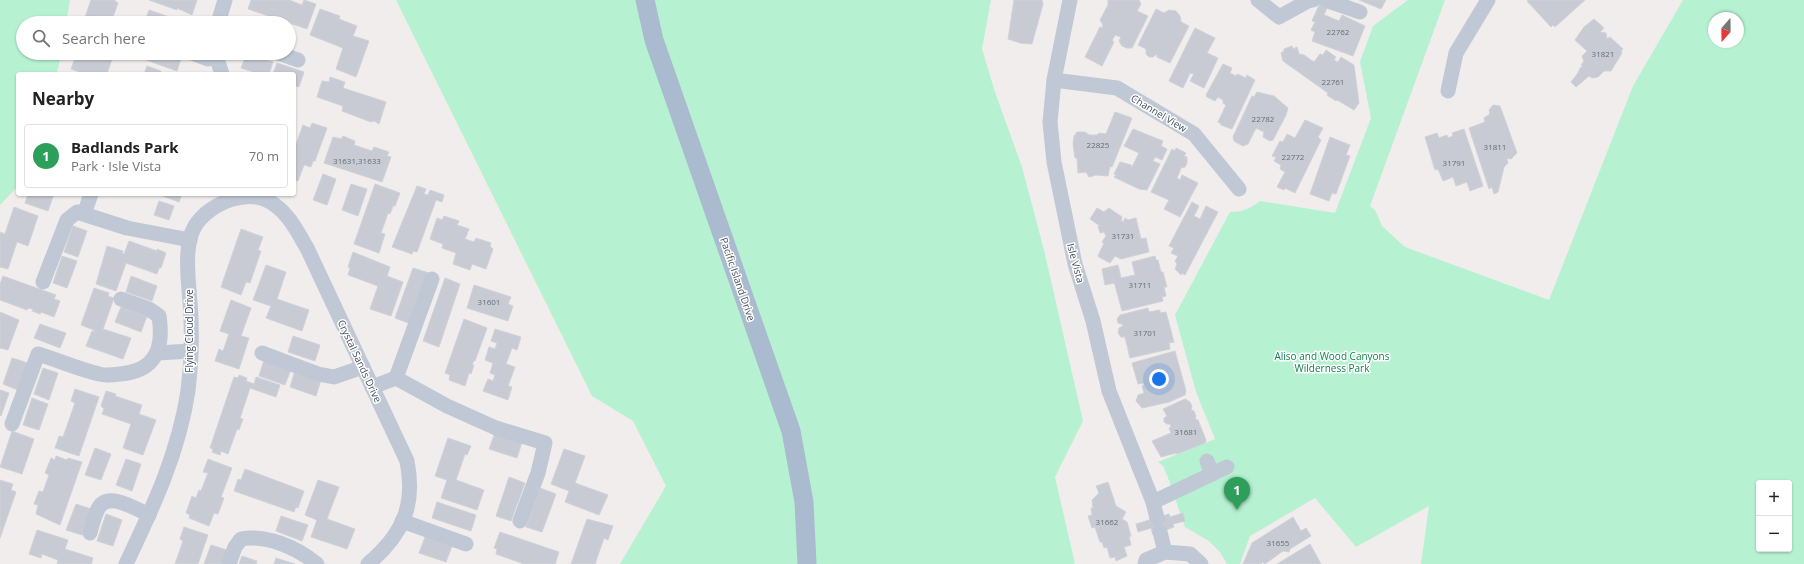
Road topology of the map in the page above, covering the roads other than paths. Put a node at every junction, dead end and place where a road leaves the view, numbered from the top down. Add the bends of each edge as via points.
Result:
1 (225, 0) edge
2 (645, 0) edge
3 (1070, 0) edge
4 (1258, 0) edge
5 (1313, 0) edge
6 (1326, 0) edge
7 (1488, 0) edge
8 (1360, 12) dead end
9 (220, 16) edge
10 (218, 60) edge
11 (221, 72) edge
12 (1054, 80) junction
13 (1448, 91) dead end
14 (1239, 189) dead end
15 (90, 196) edge
16 (244, 196) edge
17 (252, 196) edge
18 (228, 200) joint
19 (84, 214) junction
20 (190, 240) junction
21 (432, 279) dead end
22 (43, 282) dead end
23 (121, 300) dead end
24 (191, 351) junction
25 (157, 352) junction
26 (262, 353) dead end
27 (363, 367) junction
28 (396, 378) junction
29 (372, 387) junction
30 (12, 424) dead end
31 (1227, 467) dead end
32 (1153, 502) junction
33 (149, 515) junction
34 (1156, 518) dead end
35 (402, 521) junction
36 (520, 521) dead end
37 (1160, 532) dead end
38 (90, 533) dead end
39 (466, 544) dead end
40 (1165, 552) junction
41 (126, 564) edge
42 (229, 564) edge
43 (317, 564) edge
44 (368, 564) edge
45 (807, 564) edge
46 (1144, 564) edge
47 (1200, 564) edge

1 - 9 street
2 - 45 main road, Pacific Island Drive via 654,40 791,431 804,502
3 - 12 street, Isle Vista
4 - 5 street via 1279,17
6 - 8 street
7 - 13 street via 1456,53
10 - 11 street
12 - 14 street, Channel View via 1117,88 1194,134
12 - 32 street, Isle Vista via 1050,122 1054,162 1075,264 1093,321 1109,391
15 - 19 street
16 - 18 street, Crystal Sands Drive
17 - 27 street, Crystal Sands Drive via 274,204 286,215 307,248
18 - 20 street, Flying Cloud Drive via 209,210 195,226
19 - 20 street via 126,228
19 - 22 street via 77,212 67,220
20 - 24 street, Flying Cloud Drive via 188,258
21 - 28 street
23 - 25 street via 149,309 159,316 161,331
24 - 25 street
24 - 33 street, Flying Cloud Drive via 188,391 178,438 158,498
25 - 30 street via 150,363 135,373 113,375 100,374 38,354
26 - 27 street via 318,374 334,377
27 - 29 street, Crystal Sands Drive
28 - 29 street
28 - 36 street via 496,428 545,444 538,473
29 - 35 street, Crystal Sands Drive via 408,461 411,487
31 - 32 street via 1209,468
32 - 34 street, Isle Vista
33 - 38 street via 117,501 108,500 98,508
33 - 41 street, Flying Cloud Drive
35 - 39 street
35 - 44 street, Crystal Sands Drive via 391,542
37 - 40 street
40 - 46 street via 1146,560
40 - 47 street via 1190,554
42 - 43 street via 241,539 251,537 263,538 298,551

